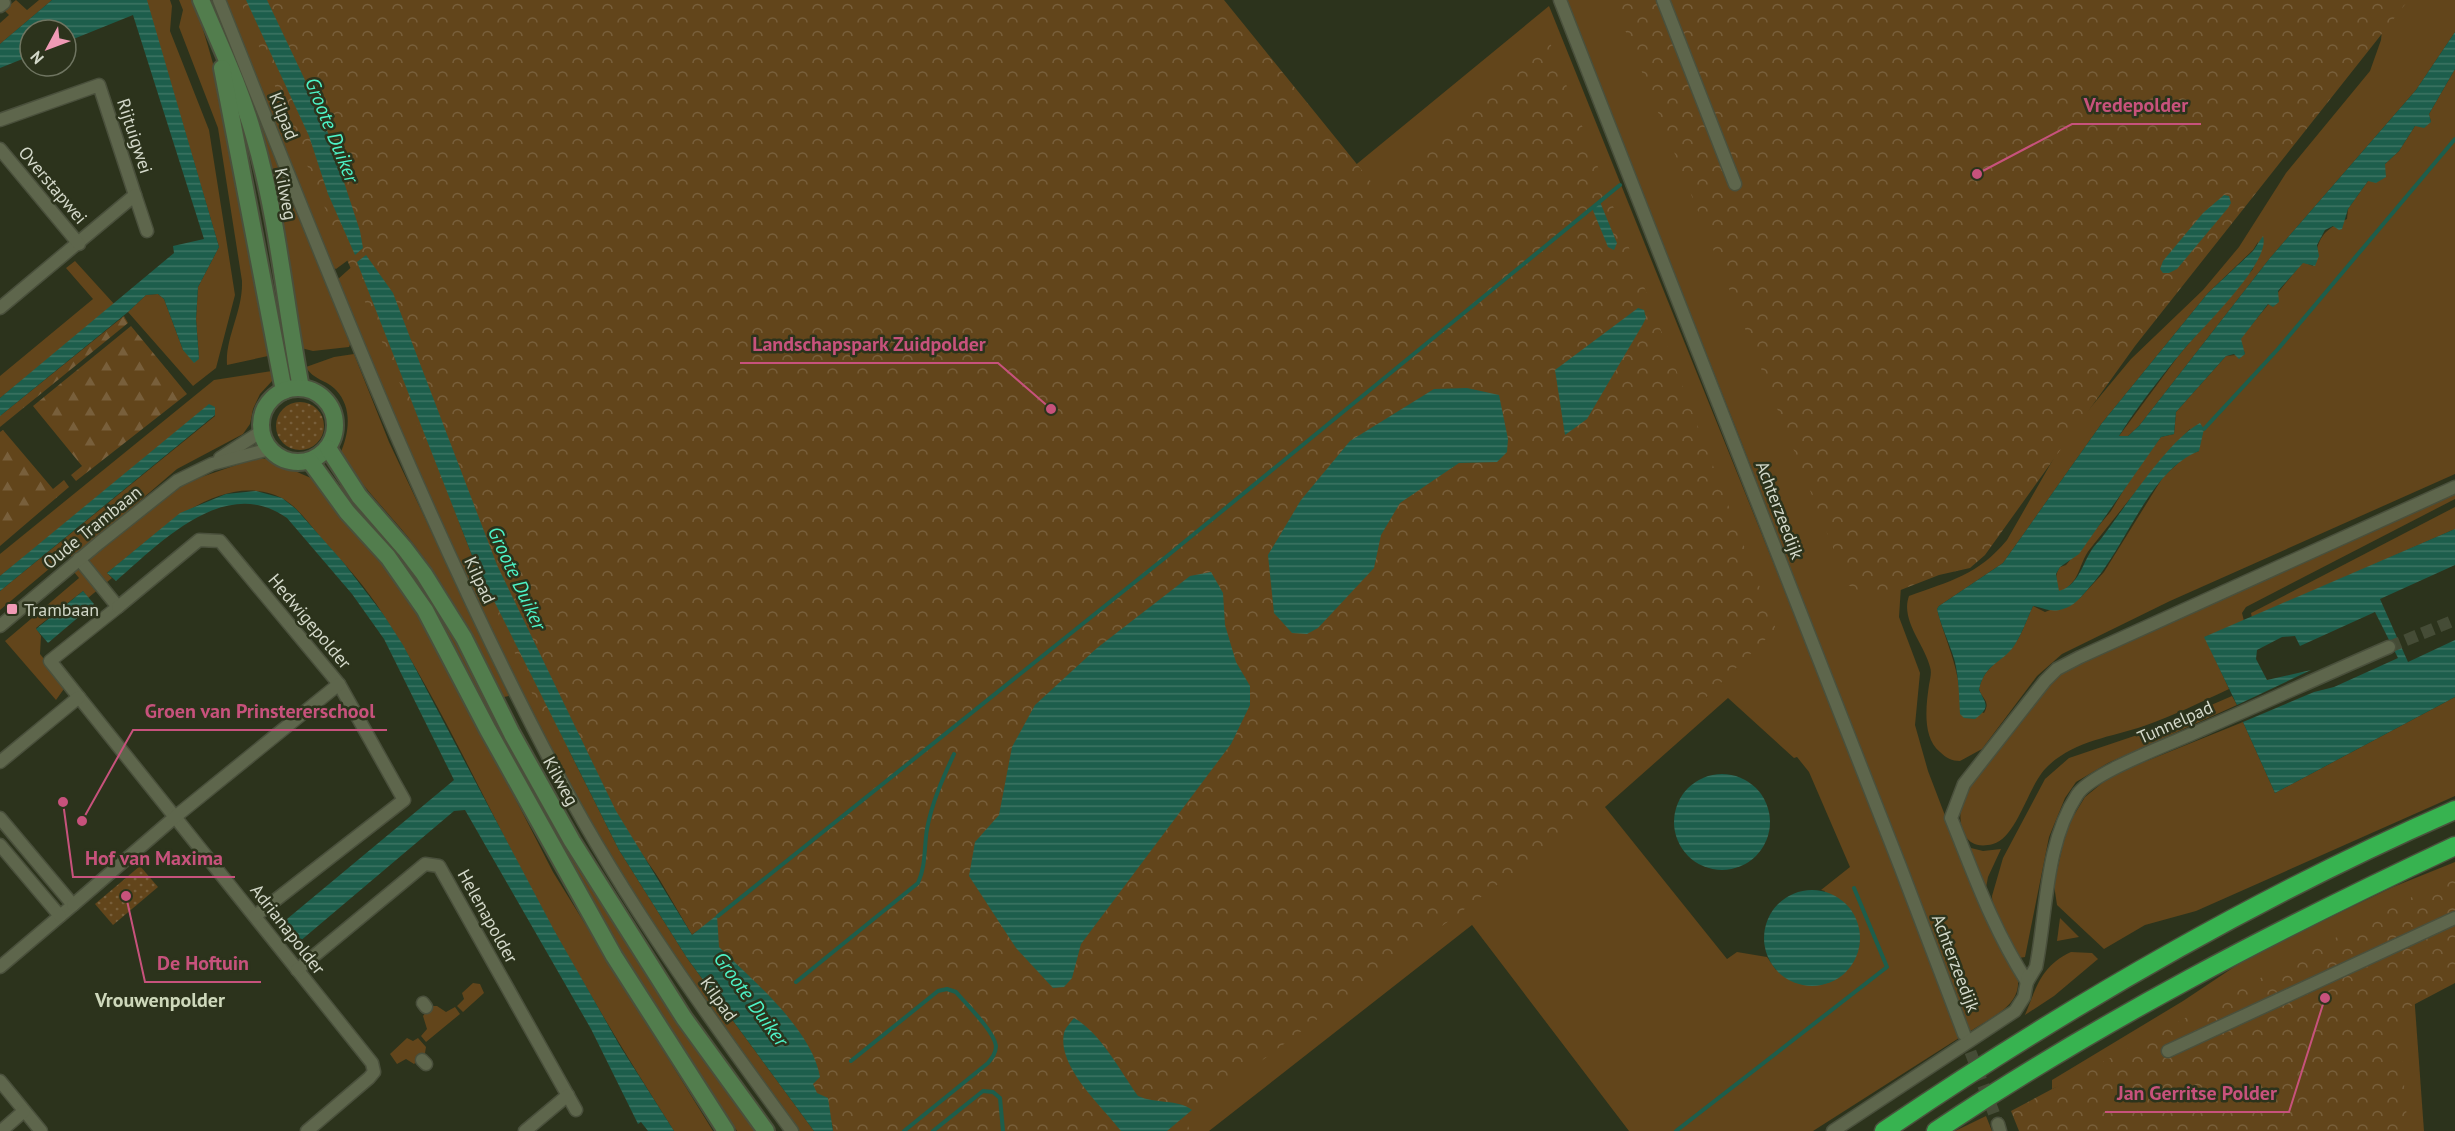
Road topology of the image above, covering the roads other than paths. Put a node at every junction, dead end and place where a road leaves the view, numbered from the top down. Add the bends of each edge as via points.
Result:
1 (219, 0) edge
2 (1560, 0) edge
3 (1663, 0) edge
4 (204, 7) edge
5 (0, 120) edge
6 (0, 149) edge
7 (1735, 184) dead end
8 (135, 195) junction
9 (147, 231) dead end
10 (79, 243) junction
11 (0, 308) edge
12 (301, 388) junction
13 (284, 392) junction
14 (262, 430) junction
15 (328, 448) junction
16 (270, 449) junction
17 (310, 461) junction
18 (212, 464) junction
19 (2455, 488) edge
20 (79, 559) junction
21 (118, 606) junction
22 (0, 626) edge
23 (2389, 647) tunnel mouth
24 (339, 684) junction
25 (79, 697) junction
26 (0, 762) edge
27 (2455, 810) edge
28 (175, 817) junction
29 (0, 818) edge
30 (0, 845) edge
31 (2455, 846) edge
32 (73, 906) junction
33 (60, 916) junction
34 (255, 916) junction
35 (2455, 918) edge
36 (0, 967) edge
37 (297, 970) junction
38 (2027, 982) junction
39 (1964, 1034) tunnel mouth
40 (2168, 1051) dead end
41 (0, 1081) edge
42 (568, 1095) junction
43 (576, 1110) dead end
44 (24, 1111) junction
45 (0, 1131) edge
46 (41, 1131) edge
47 (307, 1131) edge
48 (525, 1131) edge
49 (726, 1131) edge
50 (766, 1131) edge
51 (792, 1131) edge
52 (1833, 1131) edge
53 (1884, 1131) edge
54 (1936, 1131) edge

1 - 51 street, Kilpad via 358,348 491,645 561,781 629,895
2 - 39 street, Achterzeedijk
3 - 7 street
4 - 12 main road, Kilweg via 240,90 255,138
4 - 13 main road, Kilweg via 222,63
5 - 8 street, Rijtuigwei via 99,85
6 - 10 street, Overstapwei
8 - 9 street, Rijtuigwei
8 - 10 street, Rijtuigwei
10 - 11 street, Rijtuigwei
12 - 13 main road
12 - 15 main road via 323,398 332,410 336,426
13 - 14 main road via 266,407
14 - 16 main road
14 - 18 street
15 - 17 main road
15 - 50 main road, Kilweg via 359,496 405,549 435,592 464,638 578,851 684,1018
16 - 17 main road via 291,462
16 - 18 street
17 - 49 main road, Kilweg via 426,610 614,956
18 - 20 street, Oude Trambaan via 177,481
19 - 38 street via 2058,669 2045,681 1964,784 1951,818 1993,923
20 - 21 street
20 - 22 street, Oude Trambaan
21 - 24 street, Hedwigepolder via 199,540 220,541
21 - 25 street, Hedwigepolder via 50,661
23 - 38 street, Tunnelpad via 2088,783 2076,796 2060,827 2036,967
24 - 28 street
24 - 34 street, Hedwigepolder via 404,800
25 - 26 street
25 - 28 street, Hedwigepolder
27 - 53 highway via 2252,908 2116,983
28 - 32 street
28 - 34 street, Adrianapolder
29 - 32 street
30 - 33 street
31 - 54 highway via 2281,930 2175,987
32 - 33 street
33 - 36 street
34 - 37 street, Adrianapolder
35 - 40 street
37 - 42 street, Helenapolder via 424,864 439,866
37 - 47 street, Adrianapolder via 372,1063 374,1072
38 - 52 street, Tunnelpad via 2015,1011
41 - 44 street
42 - 43 street, Helenapolder
42 - 48 street
44 - 45 street
44 - 46 street

